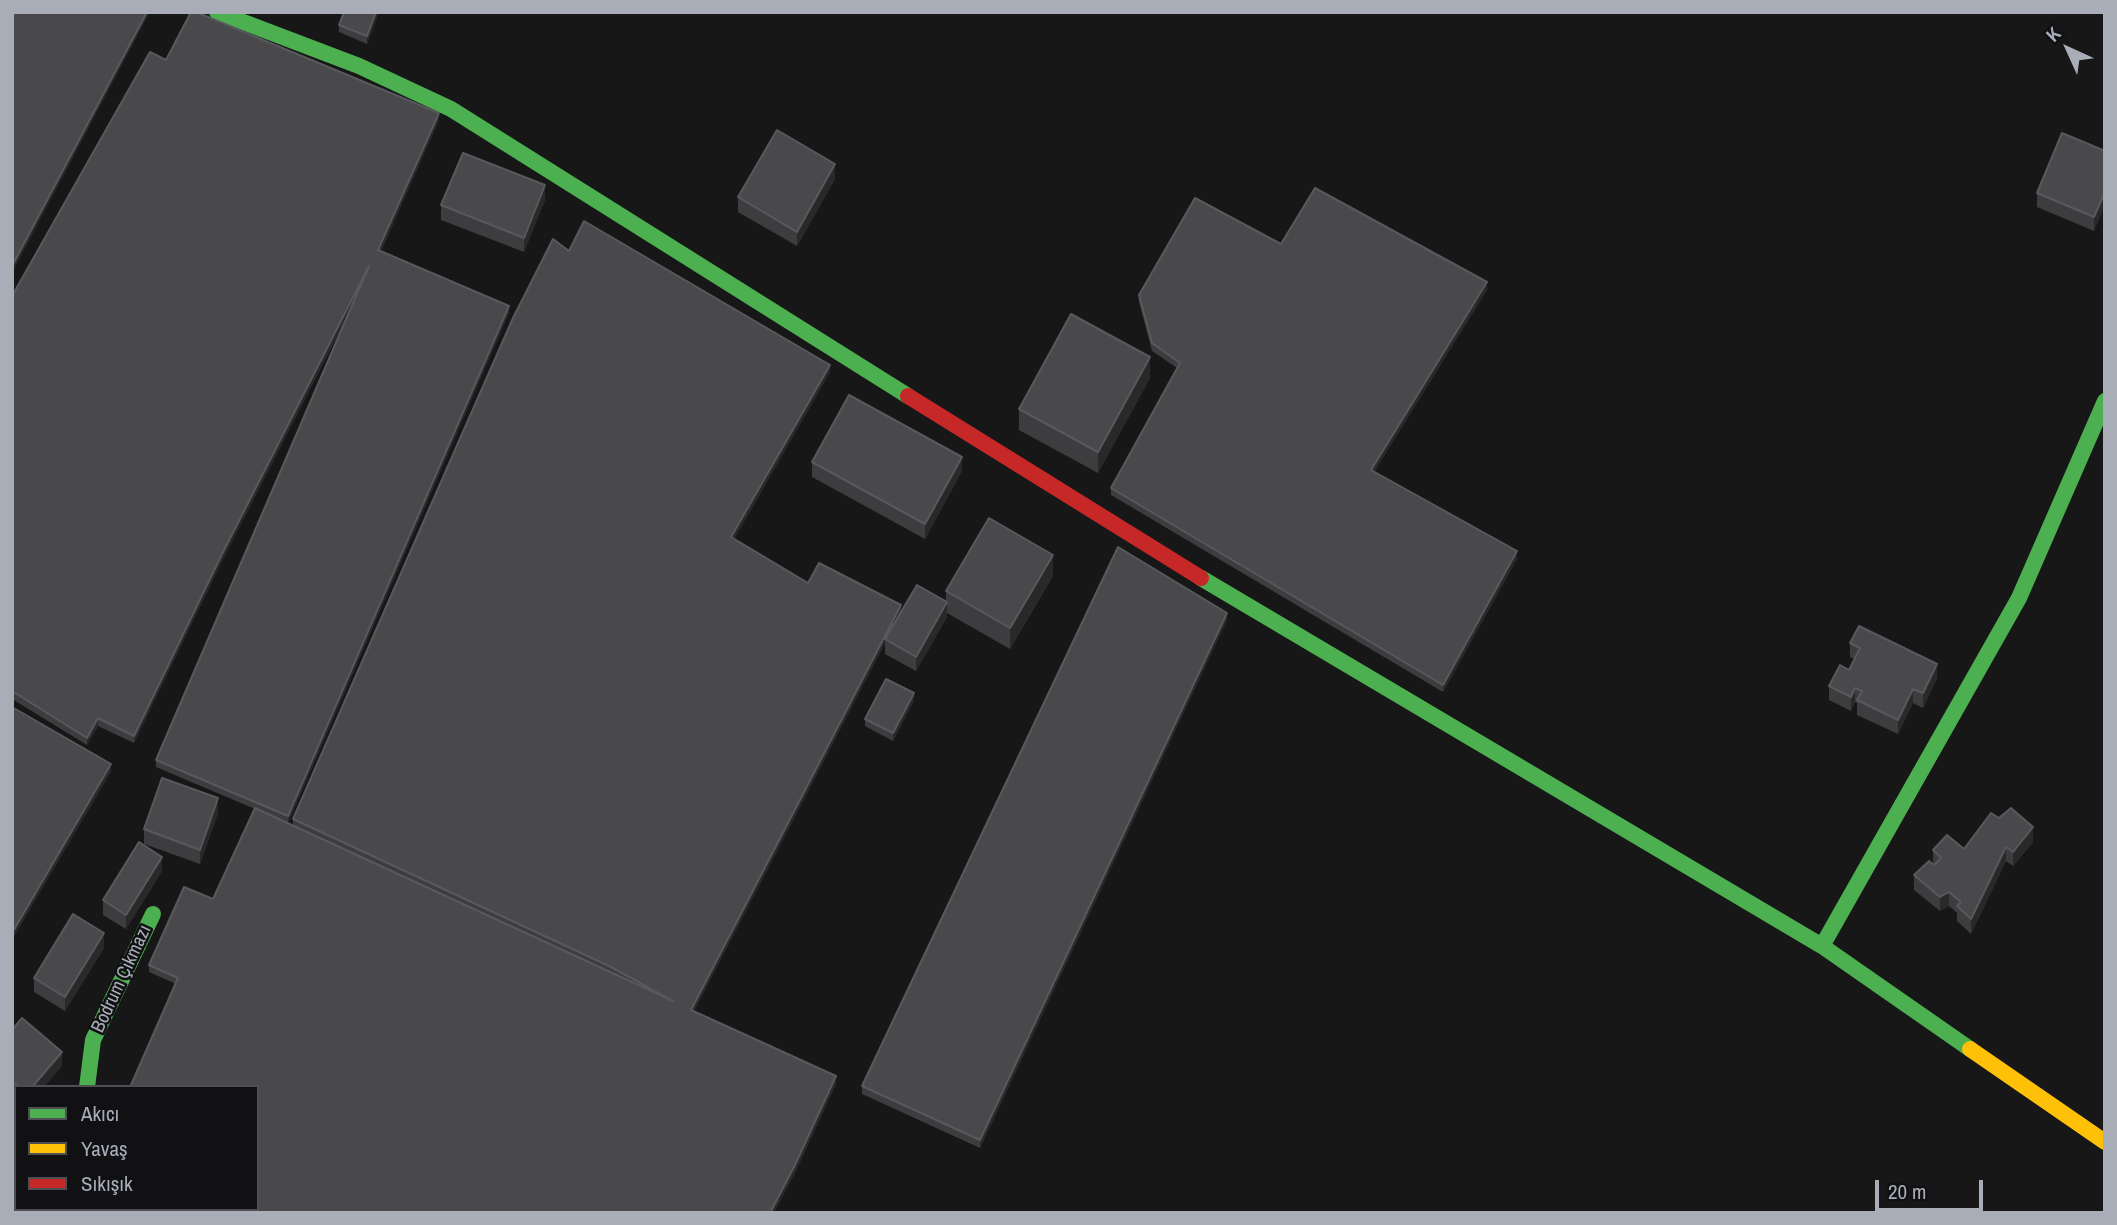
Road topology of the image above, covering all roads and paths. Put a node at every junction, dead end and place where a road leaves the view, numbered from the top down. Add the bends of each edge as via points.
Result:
1 (217, 12) edge
2 (2105, 401) edge
3 (153, 914) dead end
4 (1822, 946) junction
5 (88, 1085) edge
6 (2105, 1142) edge

1 - 4 street via 359,66 451,109 1159,553
2 - 4 street via 2019,598
3 - 5 street, Bodrum Çıkmazı via 93,1040
4 - 6 street

